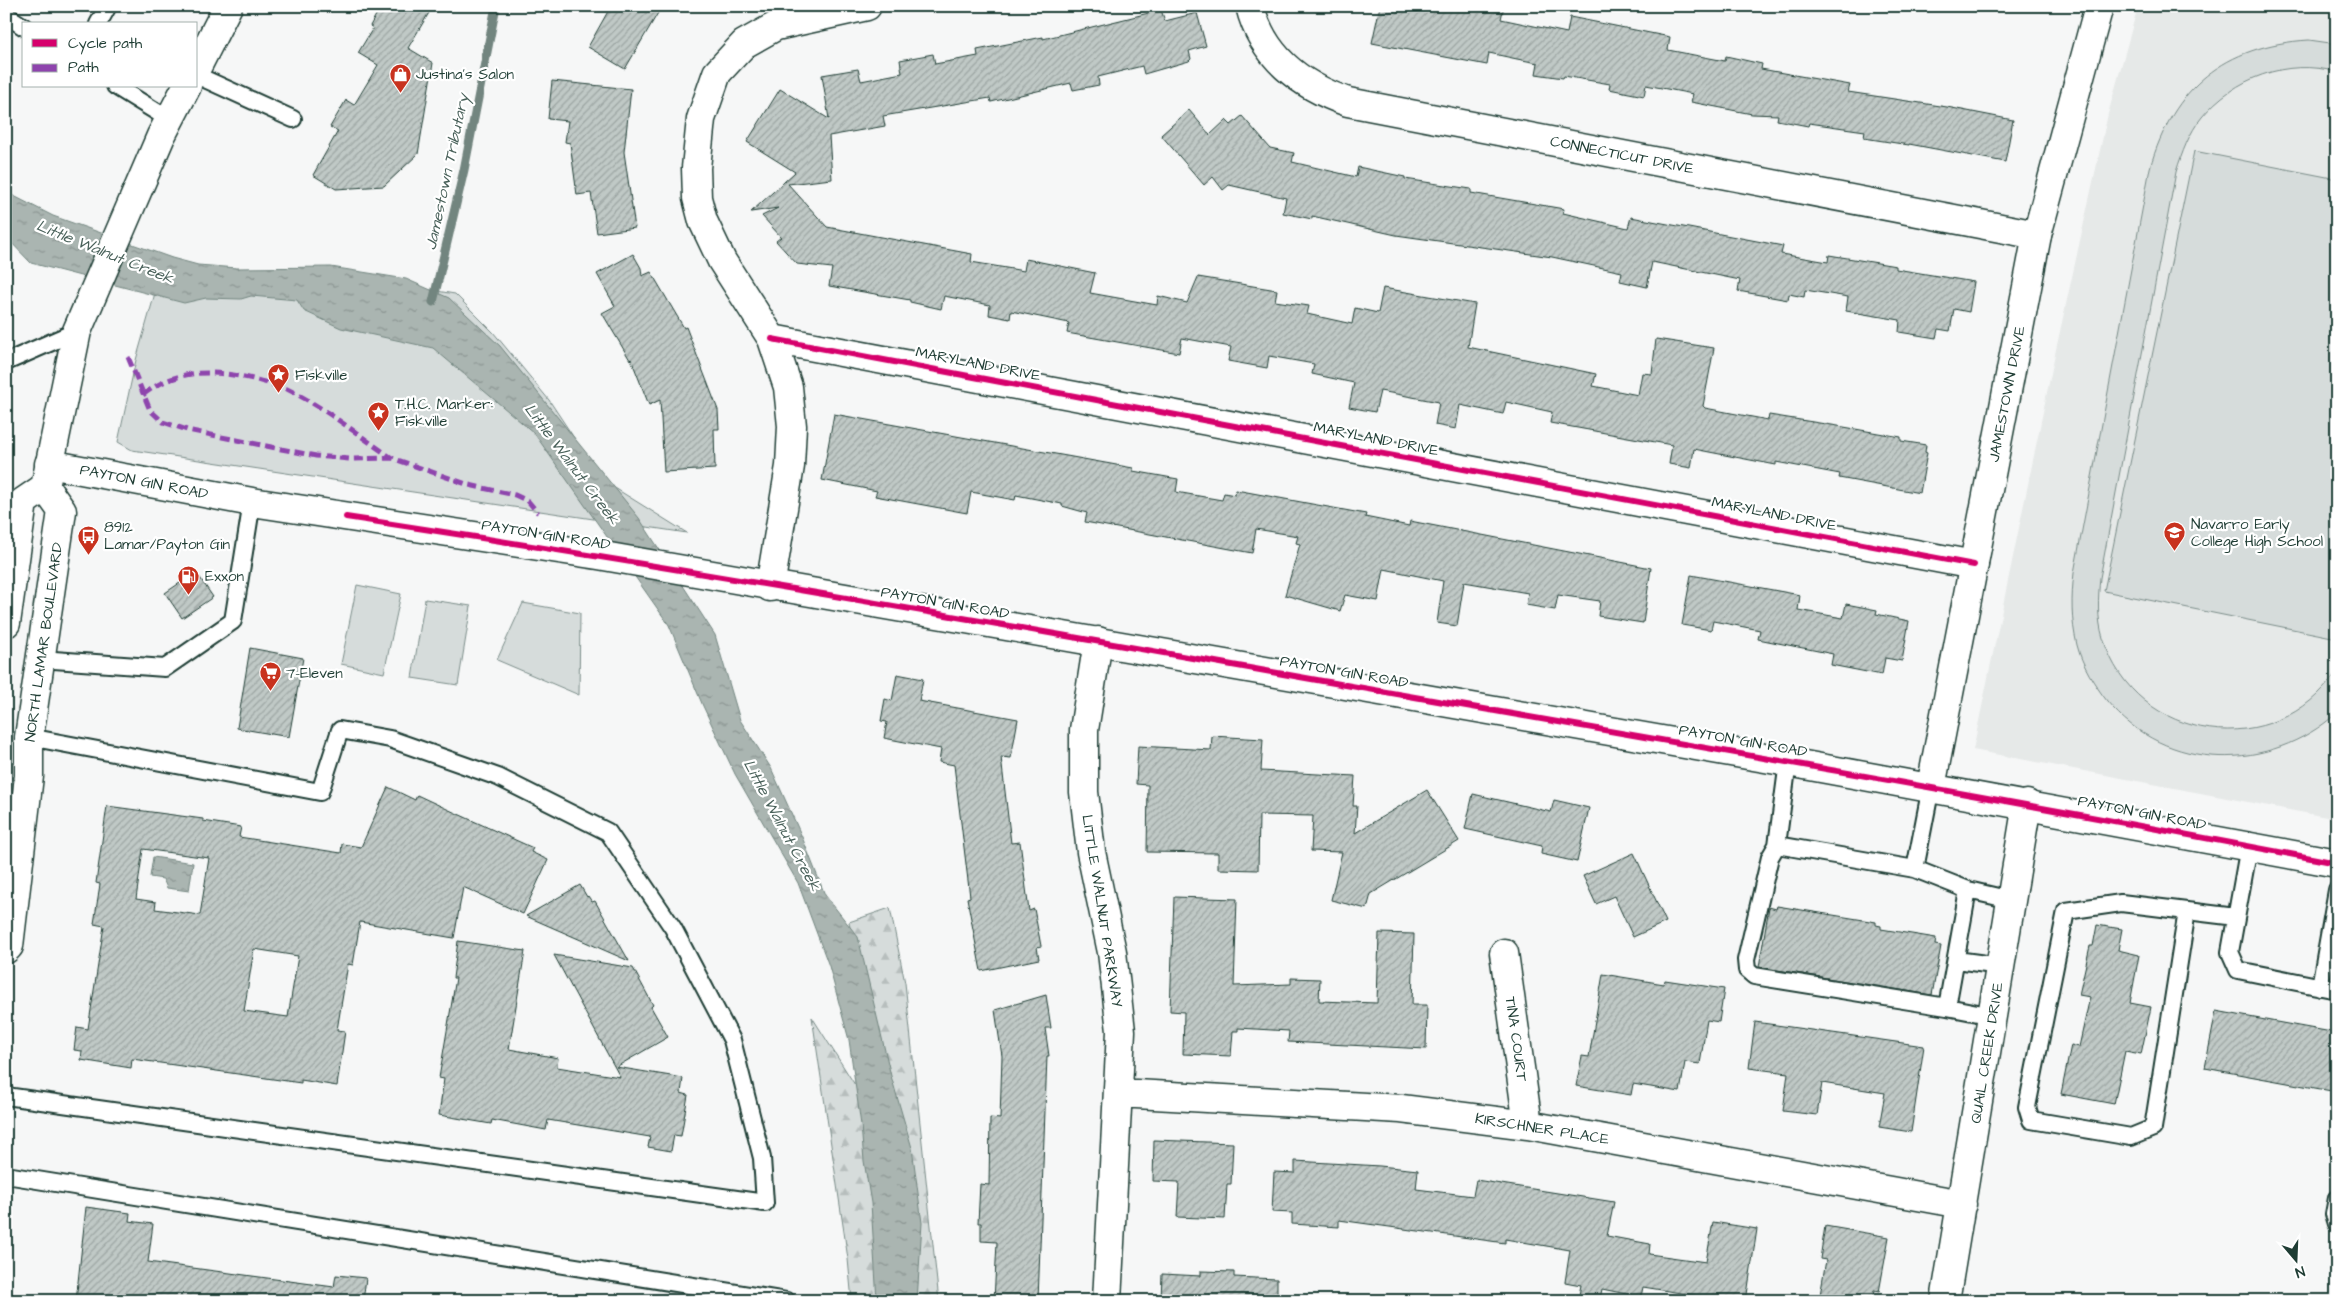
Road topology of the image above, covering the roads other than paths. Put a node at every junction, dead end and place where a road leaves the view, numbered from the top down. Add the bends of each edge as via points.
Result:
1 (108, 6) edge
2 (228, 6) edge
3 (867, 6) edge
4 (1250, 6) edge
5 (2100, 6) edge
6 (6, 15) edge
7 (99, 22) edge
8 (22, 26) edge
9 (198, 65) edge
10 (198, 76) edge
11 (117, 88) edge
12 (186, 88) edge
13 (293, 119) dead end
14 (166, 128) junction
15 (2037, 235) junction
16 (77, 331) junction
17 (772, 339) junction
18 (6, 362) edge
19 (47, 475) junction
20 (252, 502) junction
21 (1974, 565) junction
22 (770, 586) junction
23 (6, 623) edge
24 (1098, 642) junction
25 (40, 659) junction
26 (29, 737) junction
27 (1788, 762) junction
28 (1931, 787) junction
29 (2027, 804) junction
30 (1777, 845) junction
31 (2249, 846) junction
32 (2337, 863) edge
33 (1915, 869) junction
34 (1968, 890) junction
35 (2337, 890) edge
36 (2011, 900) junction
37 (2187, 911) junction
38 (2236, 917) junction
39 (6, 950) edge
40 (1504, 952) dead end
41 (1956, 960) junction
42 (2001, 966) junction
43 (2320, 987) junction
44 (2337, 990) edge
45 (1947, 1007) junction
46 (1993, 1016) junction
47 (1118, 1093) junction
48 (6, 1096) edge
49 (1528, 1125) junction
50 (6, 1175) edge
51 (2337, 1198) edge
52 (1962, 1204) junction
53 (2337, 1224) edge
54 (787, 1301) edge
55 (1107, 1301) edge
56 (1945, 1301) edge

1 - 7 lane
2 - 9 street
3 - 17 street via 776,26 744,44 717,72 701,119 696,168 697,198 703,221 722,261
4 - 15 street, CONNECTICUT DRIVE via 1260,34 1290,72 1324,94 1348,102
5 - 15 street, JAMESTOWN DRIVE
6 - 8 lane
10 - 13 lane
11 - 14 lane
12 - 14 street
14 - 16 street
15 - 21 street, JAMESTOWN DRIVE
16 - 18 lane
16 - 19 street
17 - 21 street, MARYLAND DRIVE
17 - 22 street via 788,387 792,426 790,466
19 - 20 street, PAYTON GIN ROAD
19 - 23 street via 23,502
19 - 25 street, NORTH LAMAR BOULEVARD via 62,511
20 - 22 street, PAYTON GIN ROAD via 598,555
20 - 25 lane via 233,621 165,668
21 - 28 street, JAMESTOWN DRIVE
22 - 24 street, PAYTON GIN ROAD
24 - 27 street, PAYTON GIN ROAD
24 - 47 street, LITTLE WALNUT PARKWAY via 1084,730 1084,792 1091,852 1112,952 1121,1031
25 - 26 street, NORTH LAMAR BOULEVARD
26 - 39 street, NORTH LAMAR BOULEVARD via 29,776
26 - 48 lane via 320,792 340,730 390,739 498,777 608,832 673,928 732,1040 762,1158 765,1203
27 - 28 street, PAYTON GIN ROAD
27 - 30 lane
28 - 29 street, PAYTON GIN ROAD
28 - 33 lane
29 - 31 street, PAYTON GIN ROAD
29 - 36 street, QUAIL CREEK DRIVE
30 - 33 lane
30 - 45 lane via 1770,857 1746,960 1747,970 1754,976
31 - 32 street, PAYTON GIN ROAD
31 - 38 lane
33 - 34 lane
34 - 36 lane
34 - 41 lane
35 - 43 lane
36 - 42 street, QUAIL CREEK DRIVE
37 - 37 lane via 2121,903 2066,911 2027,1107 2031,1120 2131,1136 2153,1128
37 - 38 lane
38 - 43 lane via 2230,952 2238,970
40 - 49 street, TINA COURT
41 - 42 lane
41 - 45 lane
42 - 46 street, QUAIL CREEK DRIVE
43 - 44 lane
45 - 46 lane
46 - 52 street, QUAIL CREEK DRIVE
47 - 49 street, KIRSCHNER PLACE via 1401,1109
47 - 55 street, LITTLE WALNUT PARKWAY
49 - 52 street, KIRSCHNER PLACE
50 - 54 lane
51 - 53 lane via 2334,1214
52 - 56 street, QUAIL CREEK DRIVE

